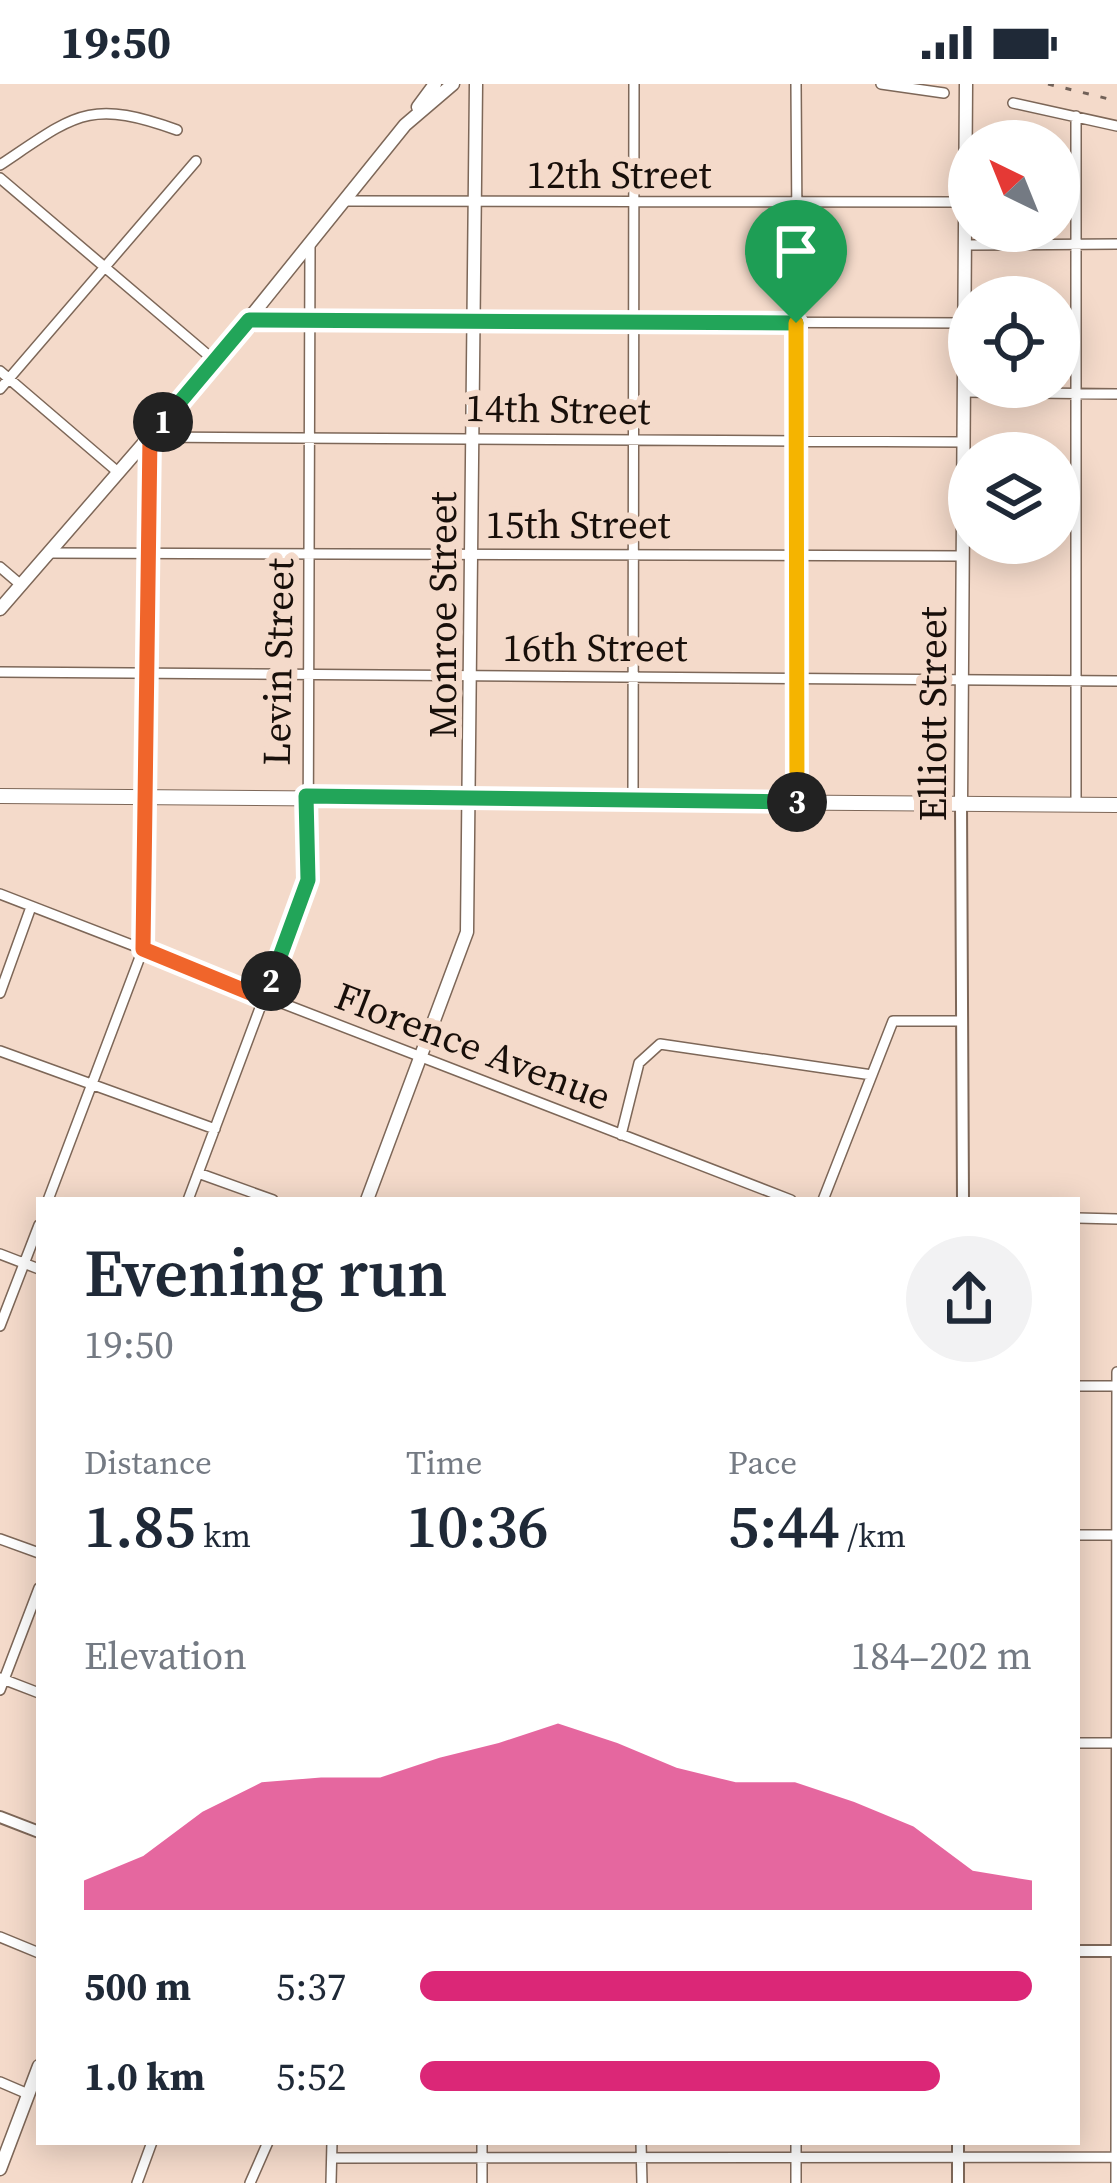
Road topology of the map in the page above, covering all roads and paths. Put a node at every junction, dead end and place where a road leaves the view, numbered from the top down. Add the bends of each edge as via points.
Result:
1 (436, 84) edge
2 (454, 84) edge
3 (480, 84) edge
4 (634, 84) edge
5 (796, 84) edge
6 (881, 84) edge
7 (966, 84) edge
8 (944, 93) dead end
9 (1012, 103) dead end
10 (1076, 116) junction
11 (965, 120) edge
12 (1076, 120) edge
13 (406, 124) junction
14 (1117, 126) edge
15 (177, 130) dead end
16 (196, 161) dead end
17 (0, 165) edge
18 (0, 178) edge
19 (347, 201) junction
20 (948, 202) edge
21 (472, 204) junction
22 (635, 204) junction
23 (794, 204) junction
24 (1080, 244) edge
25 (1117, 244) edge
26 (310, 246) junction
27 (105, 268) junction
28 (249, 320) junction
29 (310, 320) junction
30 (470, 322) junction
31 (634, 322) junction
32 (796, 323) junction
33 (948, 323) edge
34 (215, 361) junction
35 (5, 375) edge
36 (0, 389) edge
37 (1080, 394) edge
38 (1117, 394) edge
39 (150, 436) junction
40 (311, 437) junction
41 (471, 439) junction
42 (633, 440) junction
43 (799, 442) junction
44 (948, 442) edge
45 (118, 473) junction
46 (148, 552) junction
47 (310, 553) junction
48 (49, 554) junction
49 (472, 554) junction
50 (634, 554) junction
51 (797, 555) junction
52 (948, 556) edge
53 (963, 564) edge
54 (1076, 564) edge
55 (0, 567) edge
56 (21, 585) junction
57 (0, 609) edge
58 (0, 672) edge
59 (148, 673) junction
60 (306, 675) junction
61 (471, 676) junction
62 (635, 677) junction
63 (800, 679) junction
64 (963, 680) junction
65 (1076, 681) junction
66 (1117, 682) edge
67 (0, 796) edge
68 (148, 796) junction
69 (306, 796) junction
70 (472, 800) junction
71 (634, 800) junction
72 (800, 802) junction
73 (961, 803) junction
74 (1076, 804) junction
75 (1117, 805) edge
76 (0, 894) edge
77 (31, 907) junction
78 (143, 949) junction
79 (0, 993) edge
80 (265, 999) junction
81 (959, 1021) junction
82 (0, 1051) edge
83 (421, 1058) junction
84 (872, 1075) junction
85 (91, 1085) junction
86 (215, 1129) junction
87 (621, 1135) junction
88 (198, 1172) junction
89 (49, 1197) edge
90 (189, 1197) edge
91 (265, 1197) edge
92 (368, 1197) edge
93 (783, 1197) edge
94 (824, 1197) edge
95 (963, 1197) edge
96 (1080, 1218) edge
97 (1117, 1219) edge
98 (36, 1234) edge
99 (0, 1254) edge
100 (25, 1264) junction
101 (36, 1268) edge
102 (0, 1325) edge
103 (1117, 1372) edge
104 (1080, 1386) edge
105 (1117, 1386) edge
106 (1080, 1535) edge
107 (1117, 1535) edge
108 (0, 1539) edge
109 (36, 1552) edge
110 (36, 1595) edge
111 (1, 1682) edge
112 (36, 1692) edge
113 (1116, 1743) edge
114 (1080, 1744) edge
115 (0, 1817) edge
116 (36, 1831) edge
117 (0, 1937) edge
118 (1080, 1951) edge
119 (36, 1952) edge
120 (1115, 1952) edge
121 (36, 2074) edge
122 (0, 2082) edge
123 (28, 2094) junction
124 (151, 2145) edge
125 (267, 2145) edge
126 (332, 2145) edge
127 (482, 2145) edge
128 (641, 2145) edge
129 (796, 2145) edge
130 (958, 2145) edge
131 (482, 2157) junction
132 (332, 2158) junction
133 (641, 2158) junction
134 (796, 2158) junction
135 (1117, 2158) edge
136 (958, 2161) junction
137 (0, 2169) edge
138 (137, 2183) edge
139 (250, 2183) edge
140 (331, 2183) edge
141 (482, 2183) edge
142 (642, 2183) edge
143 (796, 2183) edge
144 (958, 2183) edge
145 (1116, 2183) edge

1 - 13 main road
2 - 13 main road
3 - 21 main road, Monroe Street via 472,112
4 - 22 street
5 - 23 street
6 - 8 street
7 - 11 main road, Elliott Street
9 - 10 street
10 - 12 street
10 - 14 street
13 - 19 main road
15 - 17 street via 127,112 91,112
16 - 27 street
18 - 27 street
19 - 21 street, 12th Street
19 - 26 main road
20 - 23 street, 12th Street
21 - 22 street, 12th Street
21 - 30 main road, Monroe Street
22 - 23 street, 12th Street
22 - 31 street
23 - 32 street
24 - 25 street
26 - 28 main road
26 - 29 street, Levin Street
27 - 34 street
27 - 35 street
28 - 29 street
28 - 34 main road
29 - 30 street
29 - 40 street, Levin Street
30 - 31 street
30 - 41 main road, Monroe Street
31 - 32 street
31 - 42 street
32 - 33 street
32 - 43 street
34 - 39 main road
35 - 36 street
35 - 45 street
37 - 38 street
39 - 40 street, 14th Street
39 - 45 main road
39 - 46 street
40 - 41 street, 14th Street
40 - 47 street, Levin Street
41 - 42 street, 14th Street
41 - 49 main road, Monroe Street
42 - 43 street, 14th Street
42 - 50 street
43 - 44 street, 14th Street
43 - 51 street
45 - 48 main road
46 - 47 street, 15th Street
46 - 48 street, 15th Street
46 - 59 street
47 - 49 street, 15th Street
47 - 60 street, Levin Street
48 - 56 main road
49 - 50 street, 15th Street
49 - 61 main road, Monroe Street
50 - 51 street, 15th Street
50 - 62 street
51 - 52 street, 15th Street
51 - 63 street
53 - 64 main road, Elliott Street
54 - 65 street
55 - 56 street
56 - 57 main road
58 - 59 street, 16th Street
59 - 60 street, 16th Street
59 - 68 street
60 - 61 street, 16th Street
60 - 69 street, Levin Street
61 - 62 street, 16th Street
61 - 70 main road, Monroe Street
62 - 63 street, 16th Street
62 - 71 street
63 - 64 street, 16th Street
63 - 72 street
64 - 65 street, 16th Street
64 - 73 main road, Elliott Street
65 - 66 street, 16th Street
65 - 74 street
67 - 68 main road
68 - 69 main road
68 - 78 street
69 - 70 main road
69 - 80 street, Levin Street via 308,880
70 - 71 main road
70 - 83 main road, Monroe Street via 467,932
71 - 72 main road
72 - 73 main road
73 - 74 main road
73 - 81 street, Elliott Street
74 - 75 main road
76 - 77 street, Florence Avenue
77 - 78 street, Florence Avenue
77 - 79 street
78 - 80 street, Florence Avenue
78 - 85 street
80 - 83 street, Florence Avenue
80 - 86 street, Levin Street
81 - 84 street via 892,1021
81 - 95 street, Elliott Street
82 - 85 street
83 - 87 street, Florence Avenue
83 - 92 main road, Monroe Street
84 - 87 street via 660,1044 639,1063
84 - 94 street
85 - 86 street
85 - 89 street
86 - 88 street, Levin Street
87 - 93 street, Florence Avenue
88 - 90 street, Levin Street
88 - 91 street
96 - 97 street
98 - 100 street
99 - 100 street
100 - 101 street
100 - 102 street
103 - 105 street
104 - 105 street
105 - 107 street
106 - 107 street
107 - 113 street
108 - 109 street
110 - 111 street
111 - 112 street
113 - 114 street
113 - 120 street
115 - 116 street
117 - 119 street
118 - 120 street
120 - 135 street
121 - 123 main road
122 - 123 street
123 - 137 main road
124 - 138 street
125 - 139 street
126 - 132 street
127 - 131 street
128 - 133 street
129 - 134 street
130 - 136 street
131 - 132 street
131 - 133 street
131 - 141 street
132 - 140 street
133 - 134 street
133 - 142 street
134 - 136 street
134 - 143 street
135 - 136 street
135 - 145 street
136 - 144 street

